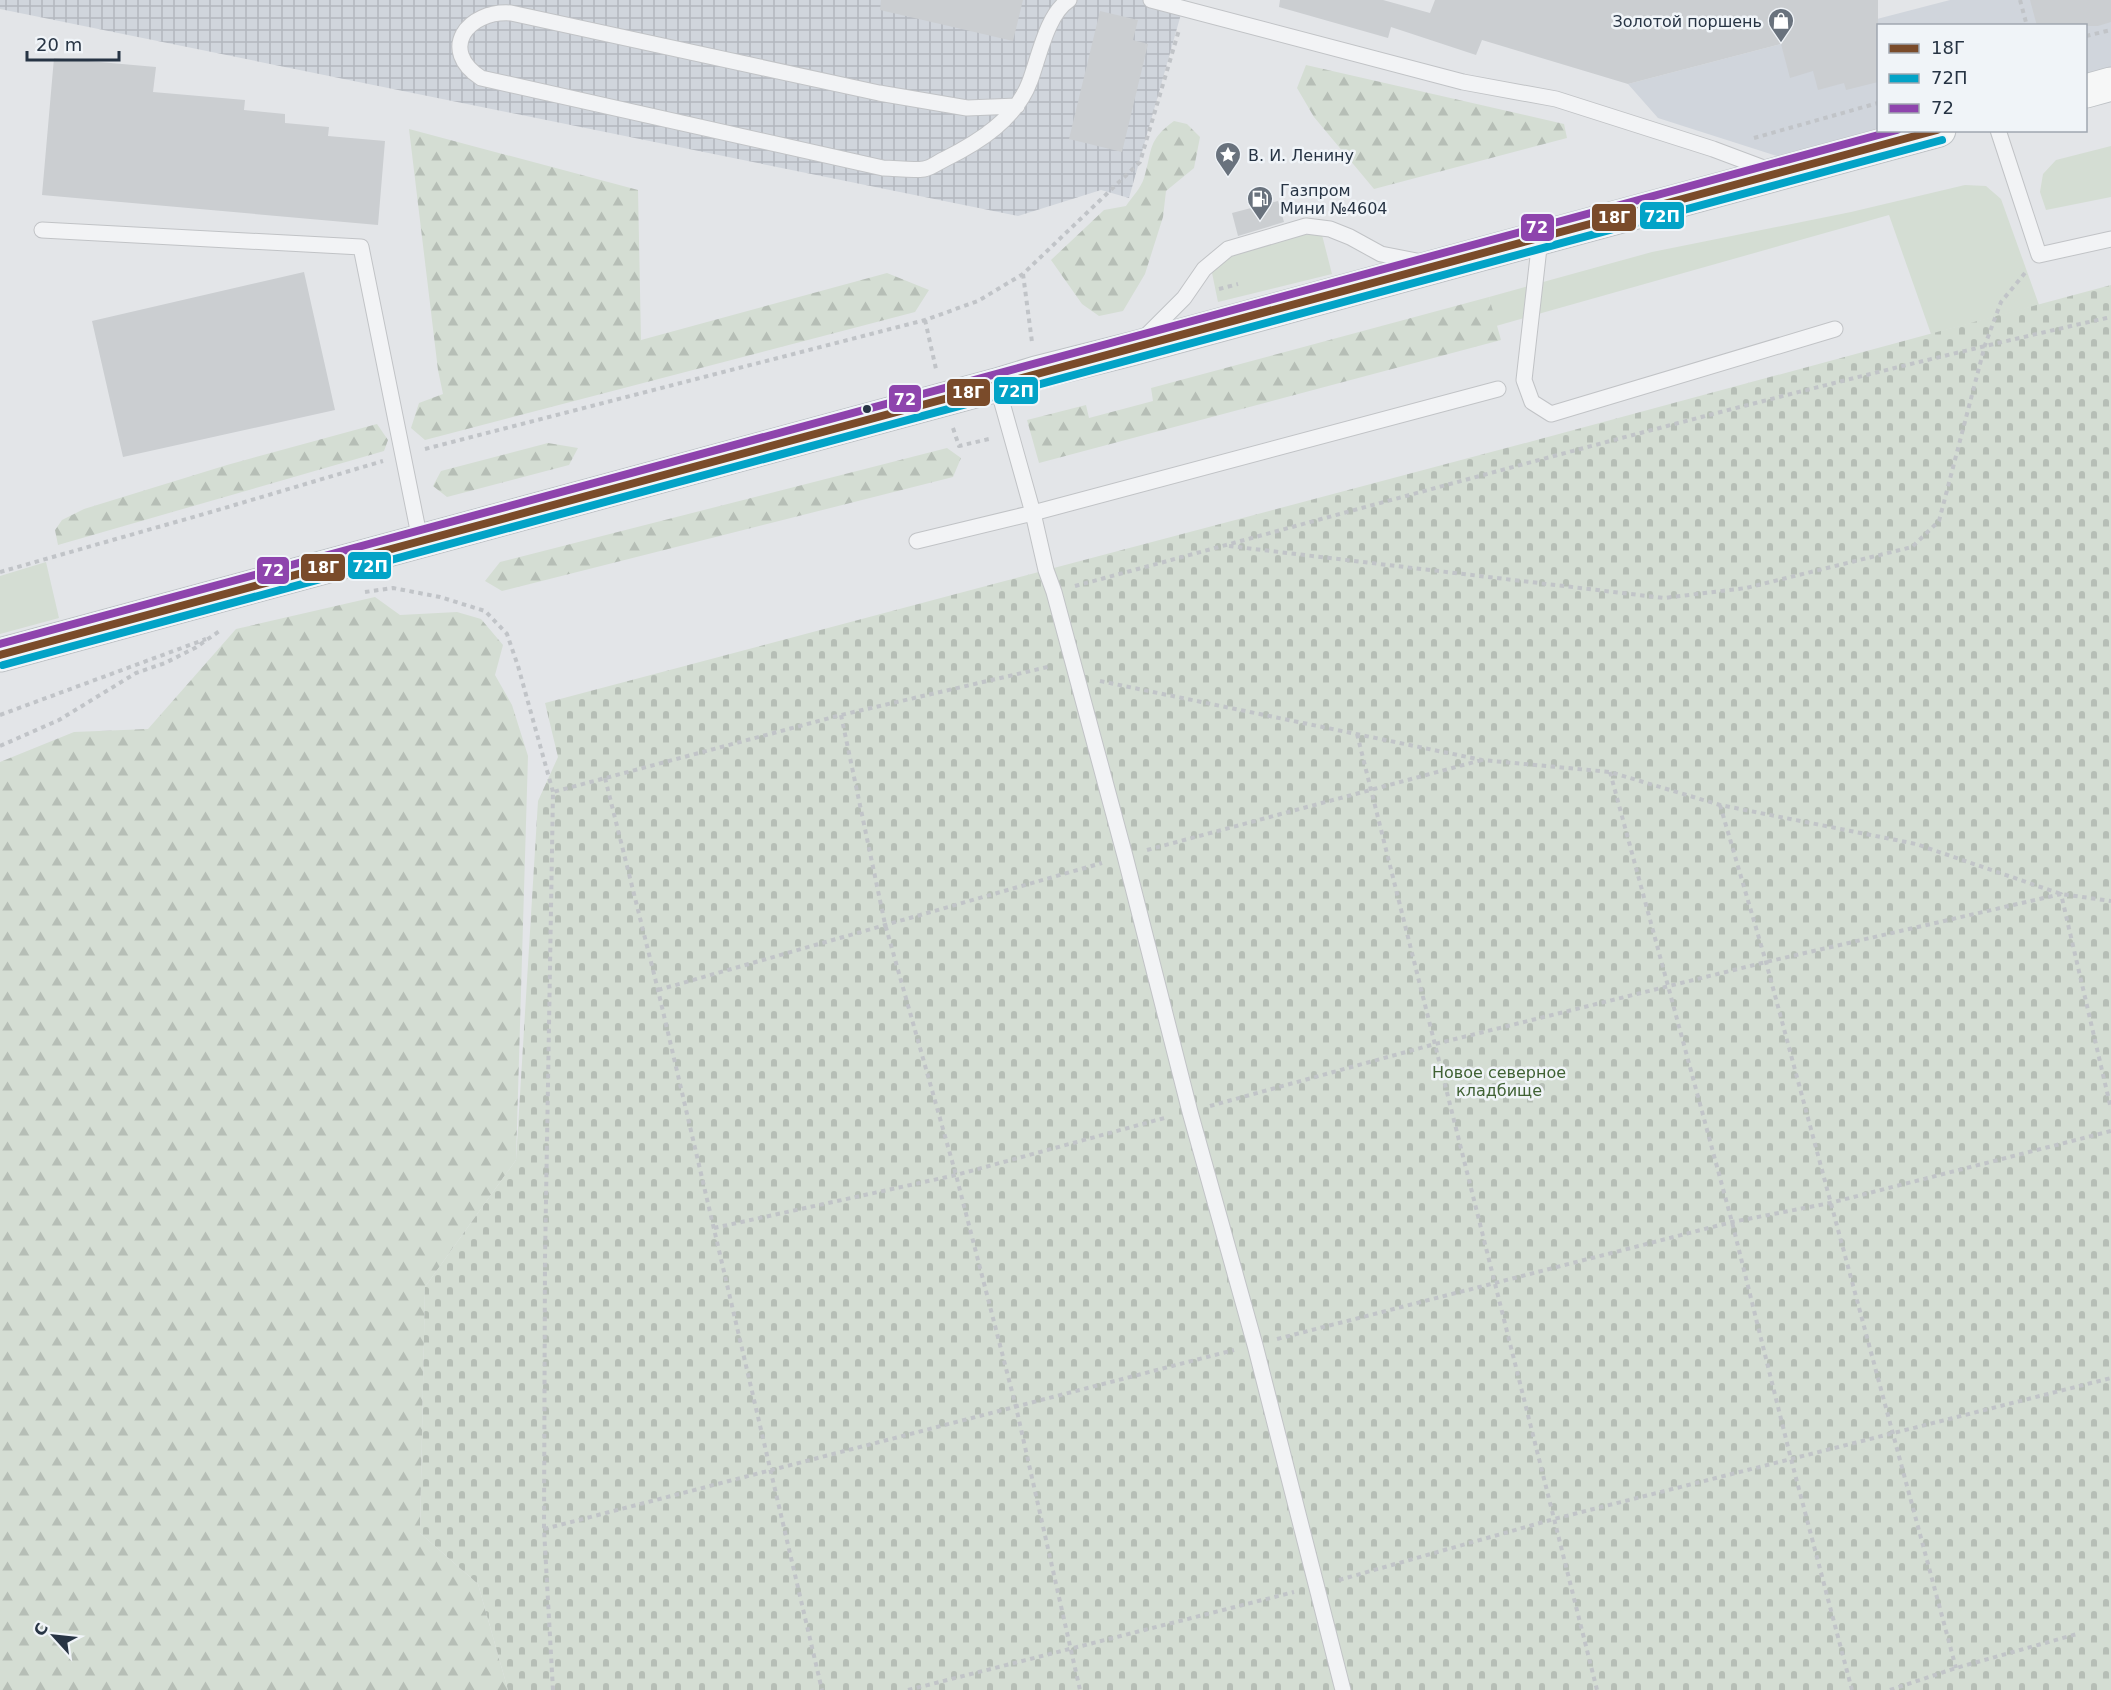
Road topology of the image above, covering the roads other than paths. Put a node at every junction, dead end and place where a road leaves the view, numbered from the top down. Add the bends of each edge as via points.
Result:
1 (1069, 0) edge
2 (1151, 0) edge
3 (2111, 84) edge
4 (2087, 90) edge
5 (1017, 106) junction
6 (1932, 132) edge
7 (1999, 132) edge
8 (1778, 174) junction
9 (42, 230) dead end
10 (1540, 239) junction
11 (2111, 239) edge
12 (1443, 265) junction
13 (1835, 329) dead end
14 (1131, 349) junction
15 (997, 385) junction
16 (1498, 389) dead end
17 (1033, 513) junction
18 (420, 540) junction
19 (917, 541) dead end
20 (0, 656) edge
21 (1343, 1690) edge

1 - 5 lane via 1052,19
2 - 8 lane via 1463,82 1556,99
3 - 4 main road
5 - 5 lane via 995,129 966,149 925,169 883,168 481,78 468,69 461,57 461,42 467,27 480,18 495,12 511,13 879,93 967,108
6 - 8 main road
7 - 11 lane via 2039,255
8 - 10 main road
9 - 18 lane via 361,247
10 - 12 main road
10 - 13 lane via 1524,380 1532,402 1551,414
12 - 14 main road
12 - 14 lane via 1381,254 1330,229 1306,226 1228,249 1204,269 1184,298
14 - 15 main road
15 - 17 lane
15 - 18 main road
16 - 17 lane
17 - 19 lane
17 - 21 lane
18 - 20 main road

